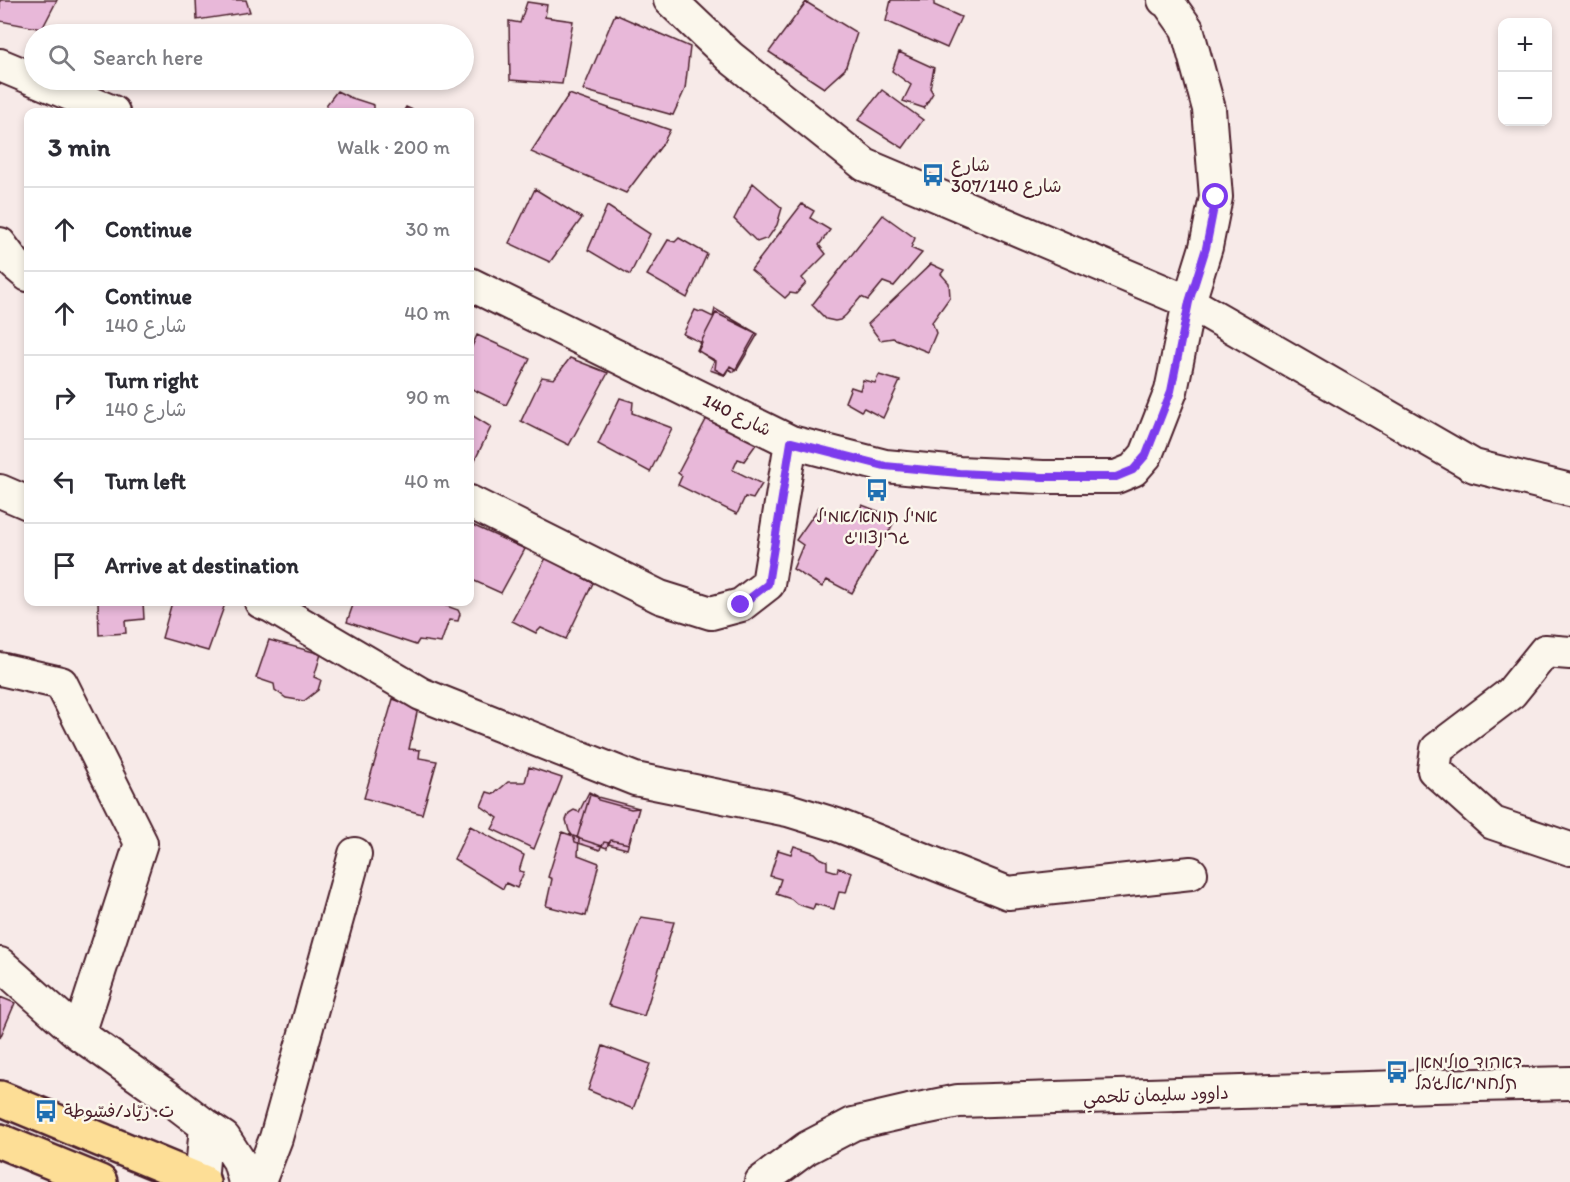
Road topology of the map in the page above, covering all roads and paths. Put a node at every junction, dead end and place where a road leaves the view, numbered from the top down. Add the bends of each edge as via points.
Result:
1 (670, 0) edge
2 (1164, 0) edge
3 (0, 65) edge
4 (24, 75) edge
5 (60, 90) edge
6 (103, 108) edge
7 (0, 244) edge
8 (24, 272) edge
9 (474, 286) edge
10 (1189, 302) junction
11 (791, 442) junction
12 (1570, 490) edge
13 (0, 491) edge
14 (24, 501) edge
15 (474, 504) edge
16 (271, 606) edge
17 (1570, 653) edge
18 (0, 669) edge
19 (1570, 849) edge
20 (354, 854) dead end
21 (1191, 873) dead end
22 (0, 964) edge
23 (79, 1034) junction
24 (1570, 1083) edge
25 (0, 1098) edge
26 (206, 1126) junction
27 (0, 1141) edge
28 (100, 1182) edge
29 (202, 1182) edge
30 (245, 1182) edge
31 (259, 1182) edge
32 (761, 1182) edge

1 - 10 street via 730,57 865,165
2 - 10 street, شارع 140 via 1187,29 1209,109 1216,197 1206,248
3 - 4 street
5 - 6 street
7 - 8 street
9 - 11 street, شارع 140
10 - 11 street, شارع 140 via 1171,391 1146,455 1133,470 1116,477 1033,477 885,466
10 - 12 street via 1474,466
11 - 15 street via 768,584 741,605 711,613 660,597
13 - 14 street
16 - 21 street via 421,694 635,779 798,813 1008,892
17 - 19 street via 1545,651 1511,693 1437,749 1434,770 1493,823
18 - 23 street via 61,683 141,843
20 - 31 street via 276,1138
22 - 23 street
23 - 26 street
24 - 32 street, داوود سليمان تلحمي via 958,1101 853,1124 807,1148
25 - 29 main road
26 - 29 street
26 - 30 street via 224,1138 239,1161
27 - 28 main road

